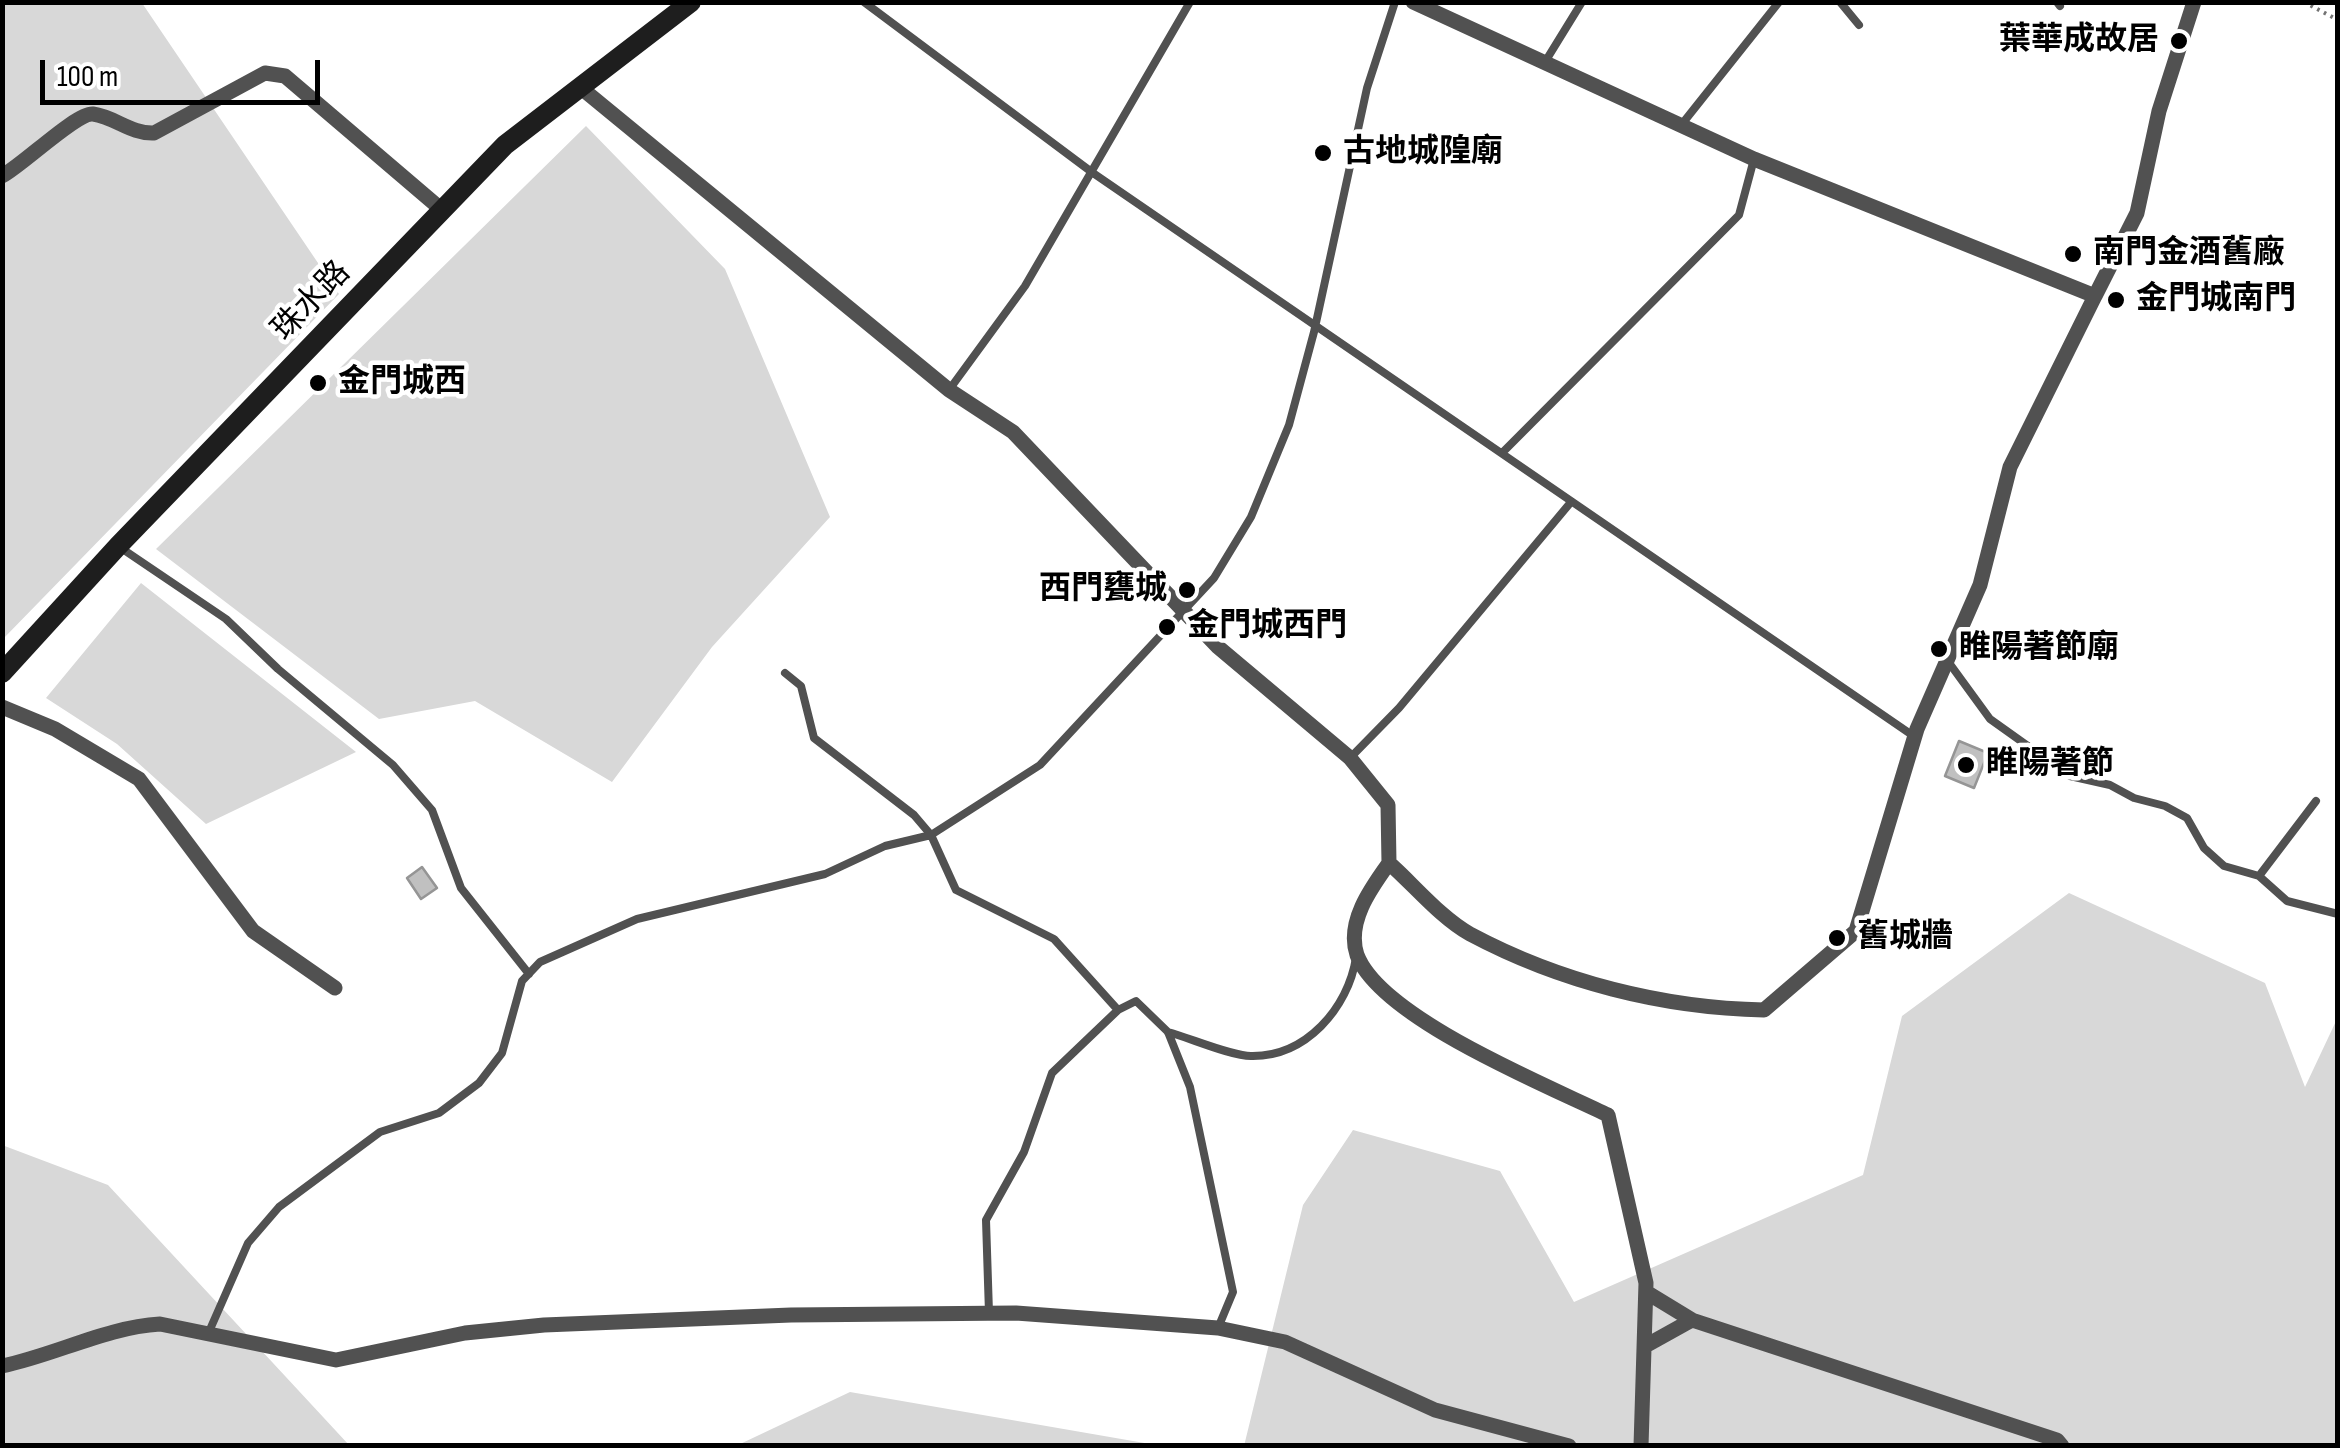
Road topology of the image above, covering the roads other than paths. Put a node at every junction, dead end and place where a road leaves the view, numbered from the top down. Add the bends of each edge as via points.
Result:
1 (691, 2) edge
2 (864, 2) edge
3 (1190, 2) edge
4 (1395, 2) edge
5 (1413, 2) edge
6 (1582, 2) edge
7 (1779, 2) edge
8 (1840, 2) edge
9 (2194, 2) edge
10 (1858, 25) dead end
11 (1545, 62) junction
12 (580, 87) junction
13 (1682, 124) junction
14 (1754, 159) junction
15 (1093, 172) junction
16 (2, 176) edge
17 (442, 210) junction
18 (2095, 296) junction
19 (1316, 326) junction
20 (949, 390) junction
21 (1503, 452) junction
22 (1571, 502) junction
23 (118, 546) junction
24 (1185, 608) junction
25 (1947, 660) junction
26 (2, 672) edge
27 (785, 673) dead end
28 (2, 707) edge
29 (1915, 737) junction
30 (1350, 758) junction
31 (2316, 800) dead end
32 (930, 834) junction
33 (1389, 863) junction
34 (2259, 876) junction
35 (2338, 914) edge
36 (1357, 954) junction
37 (529, 974) junction
38 (335, 988) dead end
39 (1118, 1010) junction
40 (1168, 1032) junction
41 (1646, 1292) junction
42 (989, 1313) junction
43 (1692, 1320) junction
44 (1218, 1328) junction
45 (208, 1334) junction
46 (1647, 1345) junction
47 (2, 1366) edge
48 (1569, 1446) edge
49 (1641, 1446) edge
50 (2062, 1446) edge

1 - 12 main road, 珠水路
2 - 15 lane
3 - 15 lane
4 - 19 lane via 1367,88
5 - 11 street
6 - 11 lane
7 - 13 lane
8 - 10 lane
9 - 18 street via 2159,111 2137,214
11 - 13 street
12 - 17 main road, 珠水路 via 505,145
12 - 20 street
13 - 14 street
14 - 18 street
14 - 21 lane via 1740,215
15 - 19 lane
15 - 20 lane via 1025,286
16 - 17 street via 33,158 75,117 93,114 154,134 265,73 285,76
17 - 23 main road, 珠水路
18 - 25 street via 2010,467 1980,585
19 - 21 lane
19 - 24 lane via 1289,425 1252,517 1214,578
20 - 24 street via 1013,432
21 - 22 lane
22 - 29 lane
22 - 30 lane
23 - 26 main road, 珠水路
23 - 37 lane via 226,618 393,765 432,810 461,888
24 - 30 street via 1218,646
24 - 32 lane via 1040,765
25 - 29 street
25 - 34 lane via 1990,719 2070,776 2166,806 2187,818 2224,866
27 - 32 lane via 801,686 814,738
28 - 38 street via 55,729 139,779 253,932
29 - 33 street via 1856,930 1764,1010 1706,1009 1578,981 1466,932
30 - 33 street via 1388,805
31 - 34 lane
32 - 37 lane via 826,874 637,919 540,962
32 - 39 lane via 956,890 1054,939
33 - 36 street via 1356,921
34 - 35 lane via 2287,901
36 - 40 lane via 1353,979 1323,1028 1290,1047 1250,1056
36 - 41 street via 1382,993 1415,1016 1608,1115
37 - 45 lane via 502,1054 479,1083 439,1113 380,1132 279,1207 248,1243
39 - 40 lane via 1136,1002
39 - 42 lane via 1052,1072 1024,1152 986,1220
40 - 44 lane via 1190,1086 1227,1252 1232,1292
41 - 43 street
41 - 46 street
42 - 44 street
42 - 45 street via 544,1326 336,1360
43 - 46 street
43 - 50 street via 1978,1412
44 - 48 street via 1284,1342 1435,1410
45 - 47 street via 134,1326
46 - 49 street

